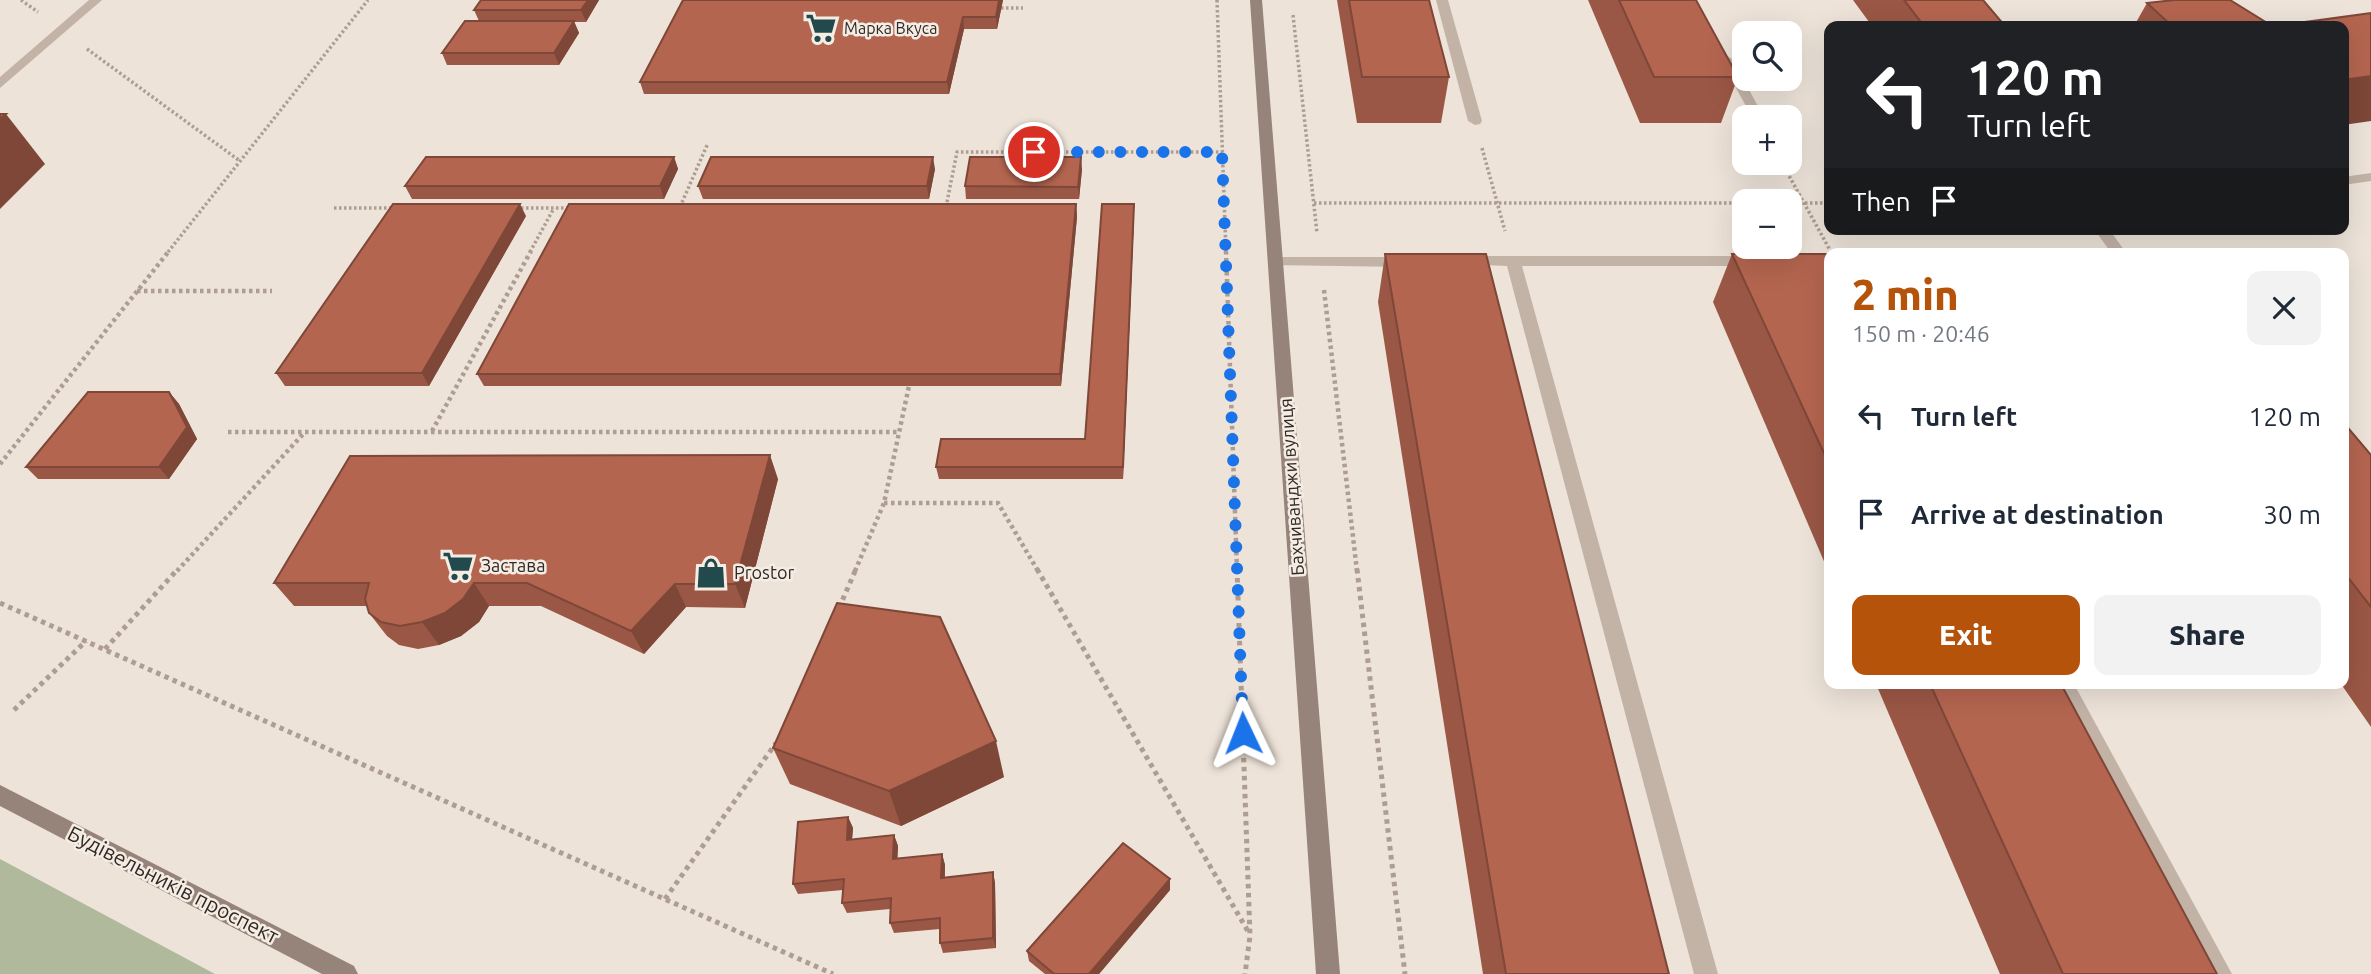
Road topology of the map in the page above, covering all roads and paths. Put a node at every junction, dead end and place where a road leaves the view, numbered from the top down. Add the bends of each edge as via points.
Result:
1 (22, 0) edge
2 (96, 0) edge
3 (368, 0) edge
4 (1217, 0) edge
5 (1256, 0) edge
6 (1442, 0) edge
7 (1001, 8) edge
8 (1023, 8) dead end
9 (1293, 13) dead end
10 (61, 30) junction
11 (1720, 47) edge
12 (0, 83) edge
13 (1751, 105) edge
14 (1475, 121) joint
15 (708, 144) dead end
16 (1222, 152) junction
17 (240, 161) junction
18 (1789, 175) edge
19 (2371, 177) edge
20 (2349, 180) edge
21 (1497, 203) junction
22 (1732, 203) edge
23 (1804, 203) junction
24 (1824, 203) edge
25 (334, 208) dead end
26 (403, 208) edge
27 (513, 208) edge
28 (554, 208) junction
29 (579, 208) edge
30 (667, 208) edge
31 (944, 217) edge
32 (1829, 248) edge
33 (1444, 261) edge
34 (1513, 261) junction
35 (1772, 261) edge
36 (1275, 262) junction
37 (1321, 262) junction
38 (1417, 262) edge
39 (137, 291) junction
40 (272, 291) dead end
41 (909, 386) edge
42 (305, 431) junction
43 (228, 432) dead end
44 (431, 432) junction
45 (900, 432) junction
46 (0, 464) edge
47 (884, 503) junction
48 (0, 603) edge
49 (836, 614) edge
50 (86, 641) junction
51 (105, 649) junction
52 (2067, 689) edge
53 (14, 710) dead end
54 (781, 736) edge
55 (0, 795) edge
56 (665, 899) junction
57 (1250, 936) junction
58 (346, 974) edge
59 (834, 974) edge
60 (1245, 974) edge
61 (1328, 974) edge
62 (1405, 974) edge
63 (1706, 974) edge
64 (2220, 974) edge

1 - 10 path
2 - 10 lane
3 - 17 path
4 - 16 path
5 - 36 street, Бахчиванджи вулиця
6 - 14 lane
7 - 8 path
9 - 21 path via 1314,203
10 - 12 lane
10 - 17 path
11 - 13 lane
14 - 21 path
15 - 30 path via 680,208
16 - 31 path via 957,152
16 - 57 path
17 - 39 path
18 - 23 path
19 - 20 lane
21 - 22 path
21 - 34 path
23 - 24 path
23 - 32 path
25 - 26 path
27 - 28 path
28 - 29 path
28 - 44 path
33 - 34 lane
34 - 35 lane
34 - 63 lane
36 - 37 lane
36 - 61 street, Бахчиванджи вулиця
37 - 38 lane
37 - 62 path
39 - 40 path
39 - 46 path
41 - 45 path
42 - 43 path
42 - 44 path
42 - 51 path
44 - 45 path
45 - 47 path
47 - 49 path
47 - 57 path via 998,503
48 - 50 path
50 - 51 path
50 - 53 path
51 - 56 path
52 - 64 lane
54 - 56 path
55 - 58 street, Будівельників проспект
56 - 59 path
57 - 60 path

